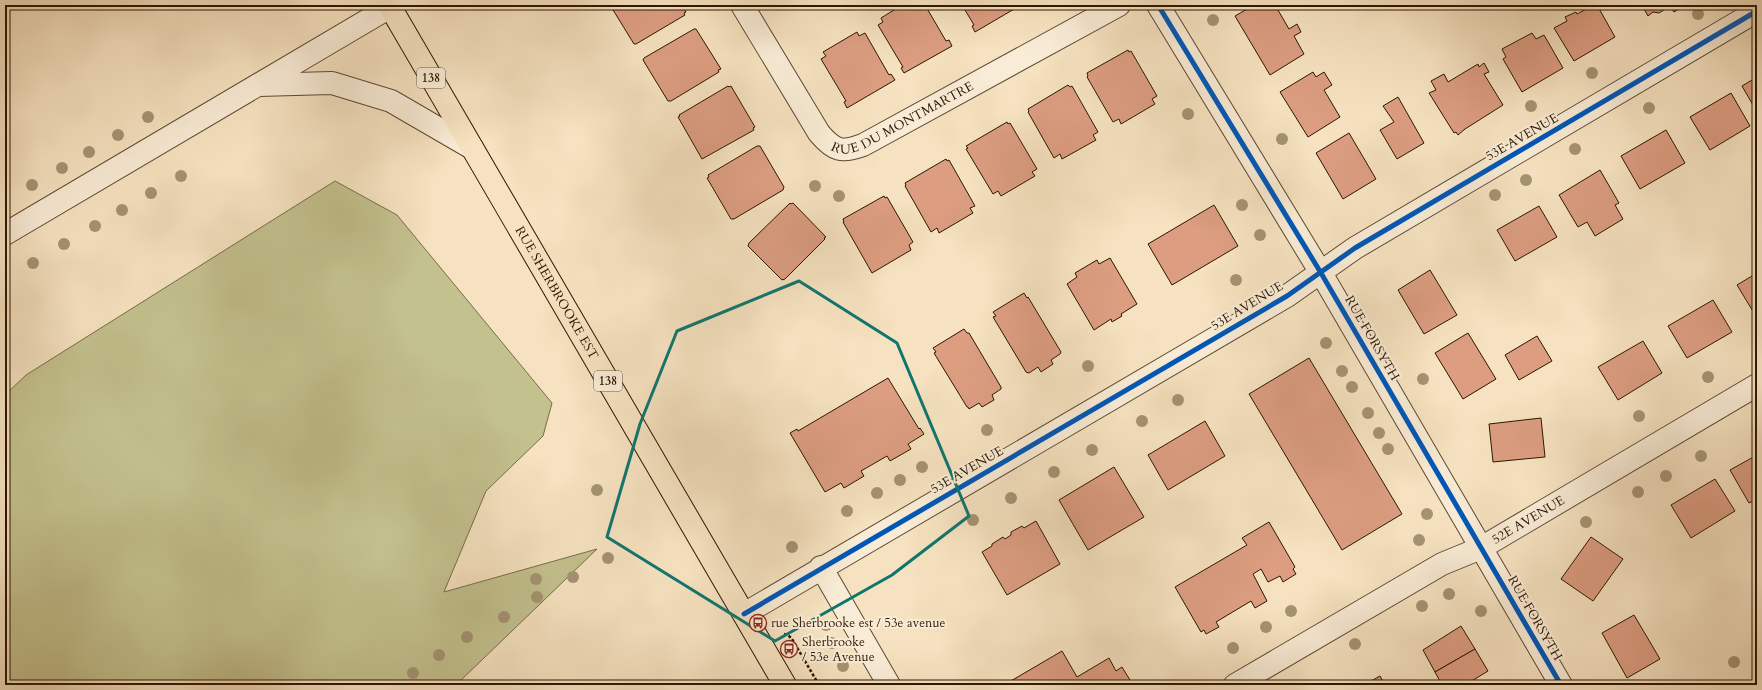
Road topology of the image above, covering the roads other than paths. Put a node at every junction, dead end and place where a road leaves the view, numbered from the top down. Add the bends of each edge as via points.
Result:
1 (742, 5) edge
2 (1120, 5) edge
3 (1158, 5) edge
4 (390, 6) edge
5 (1757, 11) edge
6 (255, 86) junction
7 (472, 148) junction
8 (5, 234) edge
9 (1321, 273) junction
10 (1757, 385) edge
11 (1481, 548) junction
12 (822, 567) junction
13 (744, 614) junction
14 (785, 685) edge
15 (889, 685) edge
16 (1235, 685) edge
17 (1561, 685) edge

1 - 2 street, RUE DU MONTMARTRE via 820,133 829,144 840,150 852,149 863,144
3 - 9 street, RUE FORSYTH
4 - 6 street
4 - 7 main road, RUE SHERBROOKE EST / 138
5 - 9 street, 53E AVENUE via 1355,248
6 - 7 street via 332,83 392,101
6 - 8 street
7 - 13 main road, RUE SHERBROOKE EST / 138
9 - 11 street, RUE FORSYTH
9 - 12 street, 53E AVENUE via 1287,296
10 - 11 street, 52E AVENUE
11 - 16 street, 52E AVENUE via 1442,564
11 - 17 street, RUE FORSYTH
12 - 13 street, 53E AVENUE
12 - 15 street
13 - 14 main road, RUE SHERBROOKE EST / 138

